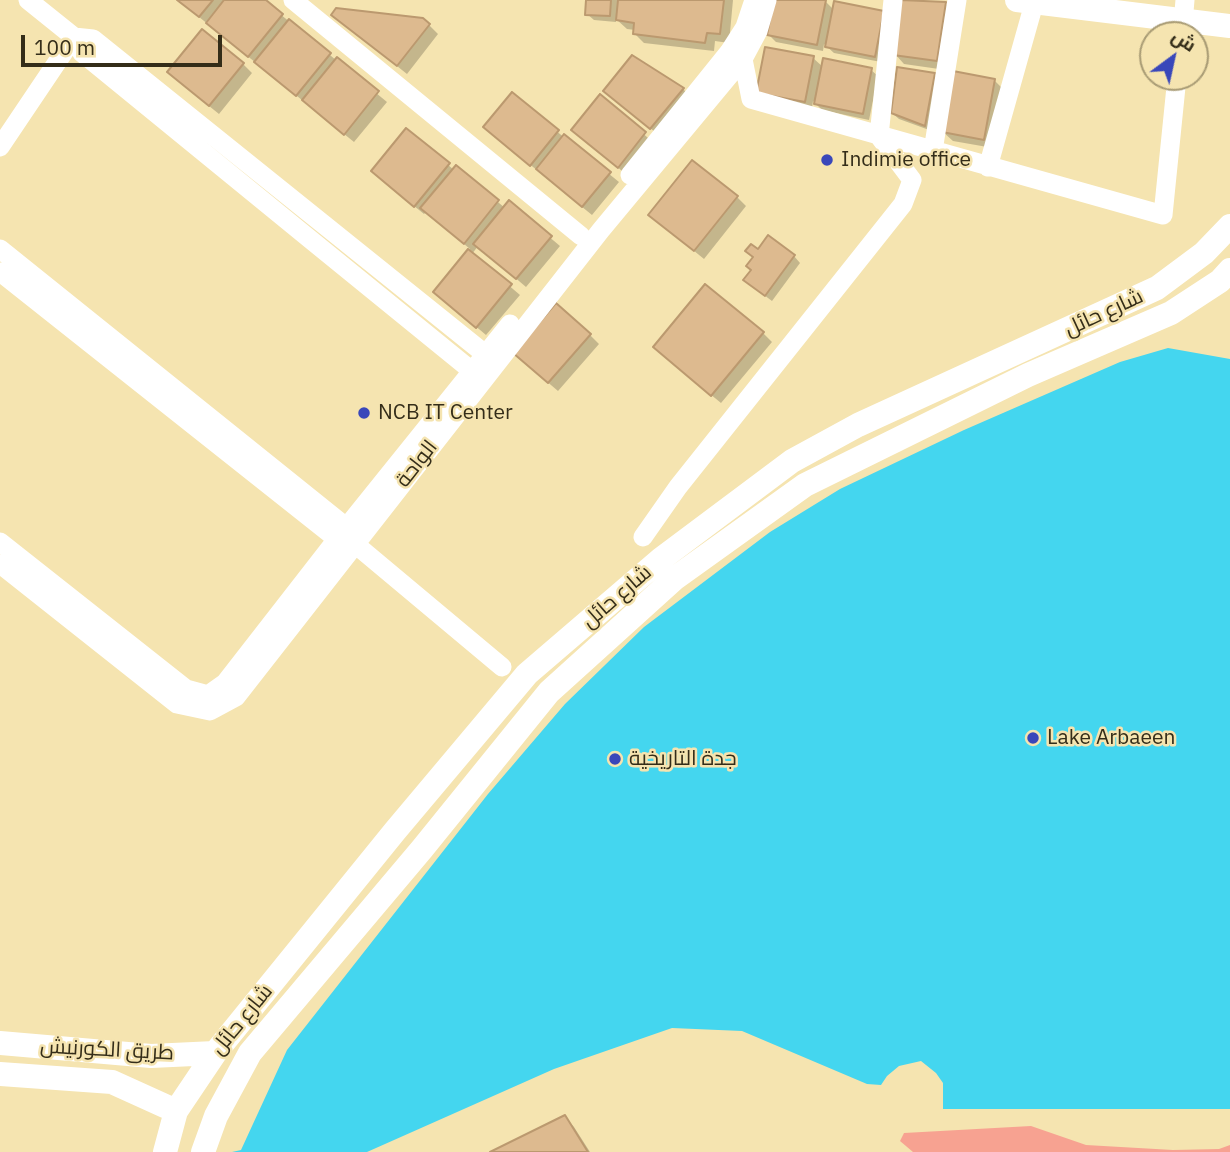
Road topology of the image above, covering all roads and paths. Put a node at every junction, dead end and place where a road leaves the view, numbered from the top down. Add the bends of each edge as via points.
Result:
1 (28, 0) edge
2 (293, 0) edge
3 (754, 0) edge
4 (767, 0) edge
5 (893, 0) edge
6 (957, 0) edge
7 (1029, 1) edge
8 (1183, 18) edge
9 (1230, 26) edge
10 (74, 37) junction
11 (743, 59) junction
12 (1176, 91) edge
13 (879, 136) junction
14 (0, 146) edge
15 (933, 151) junction
16 (988, 167) junction
17 (1230, 226) edge
18 (581, 236) junction
19 (0, 249) edge
20 (1230, 270) edge
21 (0, 272) edge
22 (485, 354) junction
23 (479, 373) junction
24 (346, 537) junction
25 (643, 537) dead end
26 (0, 542) edge
27 (0, 564) edge
28 (502, 667) dead end
29 (0, 1043) edge
30 (215, 1053) junction
31 (0, 1074) edge
32 (176, 1111) junction
33 (203, 1151) edge
34 (165, 1152) edge

1 - 10 street
2 - 18 street
3 - 18 street, الواحة via 745,27 729,52
4 - 11 street, الواحة
5 - 13 street
6 - 15 street
7 - 8 main road
7 - 16 street
8 - 9 main road
10 - 14 street
10 - 22 street via 93,38
10 - 23 street via 82,53
11 - 13 street via 751,99
11 - 23 street, الواحة
12 - 16 street via 1163,215
13 - 15 street
13 - 25 street via 912,180 903,204
15 - 16 street
17 - 30 main road, شارع حائل via 1204,253 1157,288 858,425 792,461 661,559 527,674
18 - 22 street, الواحة
19 - 24 street
20 - 33 main road, شارع حائل via 1171,313 1028,375 805,485 674,579 549,692 250,1053
21 - 24 street
22 - 23 street, الواحة
23 - 24 street, الواحة
24 - 26 street, الواحة via 225,683 208,695 186,690
24 - 27 street, الواحة via 236,697 210,711 177,704
24 - 28 street
29 - 30 main road, طريق الكورنيش via 151,1056
30 - 32 main road, شارع حائل
31 - 32 main road, طريق الكورنيش via 112,1082
32 - 34 main road, شارع حائل

